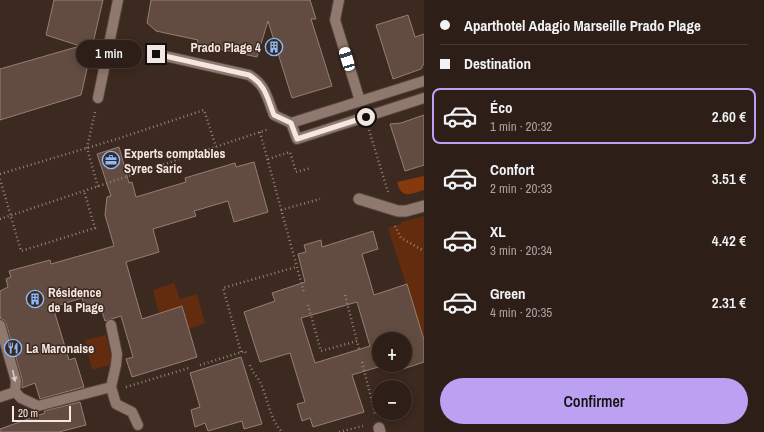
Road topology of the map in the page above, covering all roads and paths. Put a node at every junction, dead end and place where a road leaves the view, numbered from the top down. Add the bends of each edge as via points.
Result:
1 (118, 0) edge
2 (339, 0) edge
3 (156, 54) dead end
4 (424, 81) edge
5 (98, 98) joint
6 (424, 98) edge
7 (360, 101) junction
8 (366, 117) junction
9 (291, 123) junction
10 (216, 147) junction
11 (87, 148) junction
12 (268, 159) junction
13 (311, 168) dead end
14 (0, 174) edge
15 (0, 179) edge
16 (98, 187) junction
17 (84, 191) junction
18 (320, 199) dead end
19 (359, 199) dead end
20 (424, 206) edge
21 (392, 209) junction
22 (281, 210) junction
23 (10, 216) junction
24 (0, 219) edge
25 (424, 251) edge
26 (296, 267) junction
27 (304, 293) dead end
28 (345, 295) dead end
29 (308, 305) dead end
30 (0, 325) edge
31 (110, 325) dead end
32 (357, 341) junction
33 (359, 349) dead end
34 (241, 352) junction
35 (247, 355) dead end
36 (362, 362) dead end
37 (200, 365) dead end
38 (250, 365) dead end
39 (189, 368) dead end
40 (112, 388) junction
41 (15, 392) junction
42 (0, 397) edge
43 (138, 425) dead end
44 (379, 427) edge
45 (282, 432) edge
46 (339, 432) edge

1 - 5 lane
2 - 7 lane via 335,20
3 - 9 lane via 249,75 263,87 274,115
4 - 7 lane
5 - 11 path
6 - 8 lane
7 - 9 lane
8 - 9 lane via 297,139
8 - 21 path
10 - 11 path via 204,110
10 - 12 path via 260,132
10 - 16 path
11 - 14 path
11 - 16 path
12 - 13 path via 290,152 296,172
12 - 22 path
15 - 23 path
16 - 17 path
17 - 23 path
17 - 23 path via 95,228 21,251
18 - 22 path
19 - 21 street
20 - 21 street via 406,211
21 - 25 path via 396,230 401,238
22 - 26 path
23 - 24 path
26 - 27 path
26 - 34 path via 223,288
28 - 32 path
29 - 32 path via 321,351
30 -> 41 lane via 16,381
31 - 40 lane via 118,354
32 - 33 path
34 - 35 path via 245,351
34 - 37 path
36 - 44 path
38 - 45 path
39 - 40 path
40 - 41 lane via 38,406 21,398
40 - 43 lane via 116,404 132,412
41 - 42 lane
44 - 46 path

